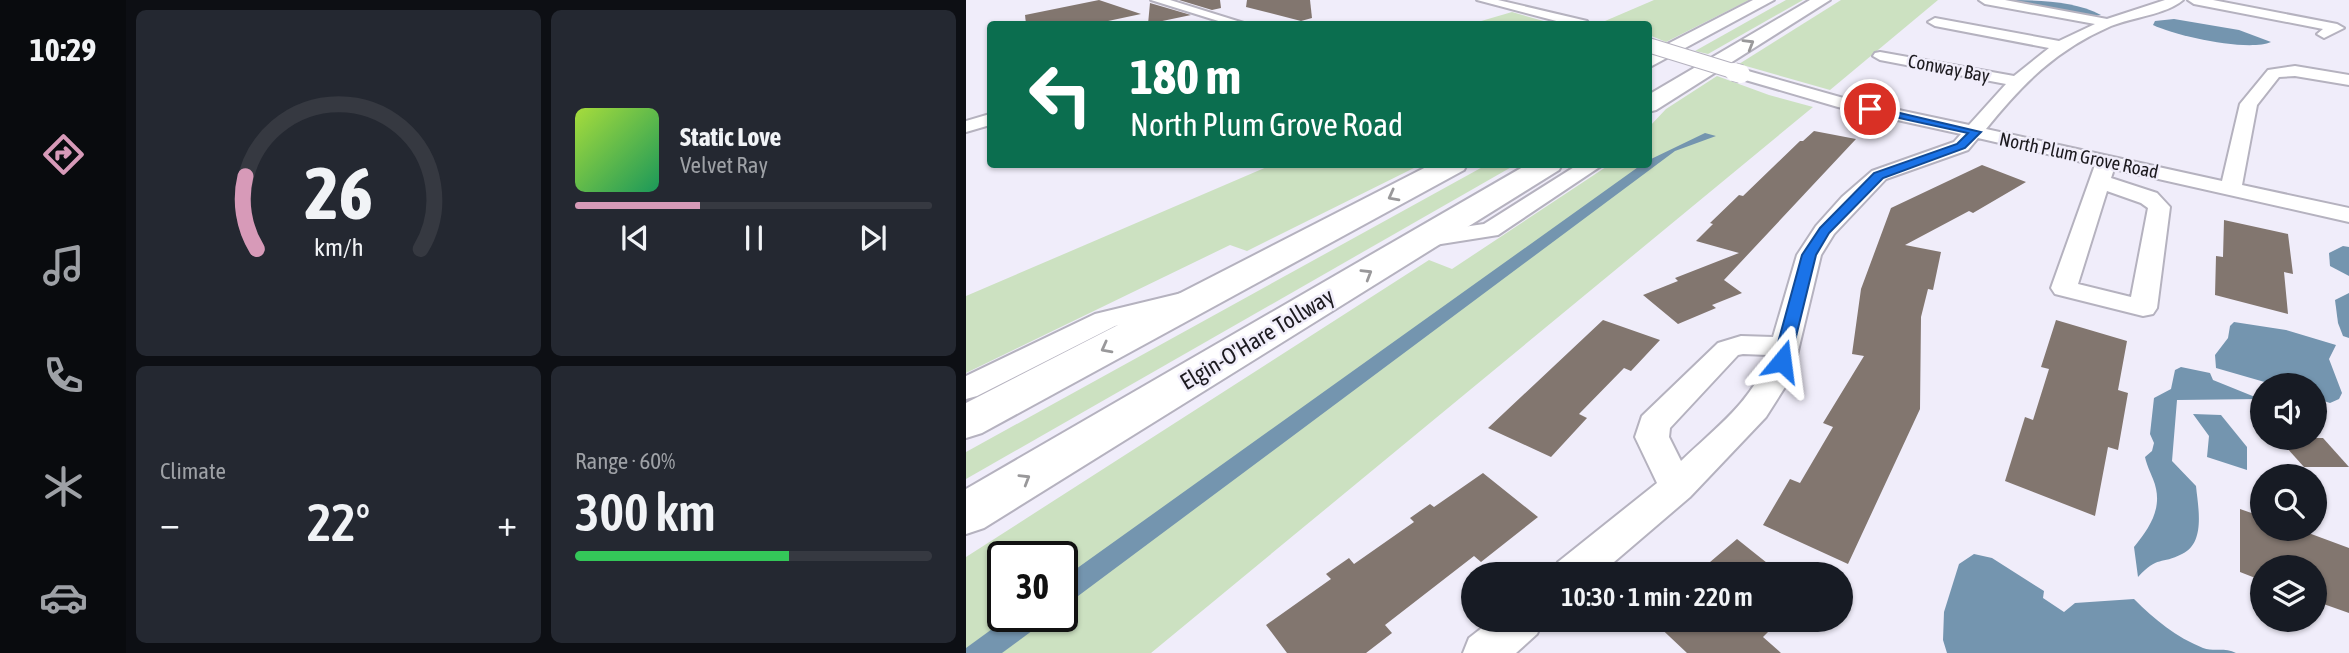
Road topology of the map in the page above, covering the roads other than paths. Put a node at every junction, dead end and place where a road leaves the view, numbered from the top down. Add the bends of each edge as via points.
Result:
1 (1157, 0) edge
2 (1483, 0) edge
3 (1766, 0) edge
4 (1822, 0) edge
5 (1985, 0) edge
6 (2194, 0) edge
7 (2166, 1) edge
8 (1230, 21) edge
9 (1569, 21) edge
10 (1935, 22) dead end
11 (2108, 23) junction
12 (2324, 34) dead end
13 (1652, 46) edge
14 (2061, 46) junction
15 (1880, 56) dead end
16 (1652, 60) edge
17 (2349, 80) edge
18 (2017, 81) junction
19 (1652, 103) edge
20 (987, 119) edge
21 (966, 127) edge
22 (1975, 132) junction
23 (1446, 168) edge
24 (1542, 168) edge
25 (1588, 168) edge
26 (2103, 171) junction
27 (2231, 189) junction
28 (2349, 215) edge
29 (1422, 240) junction
30 (1206, 295) junction
31 (1786, 347) junction
32 (966, 389) edge
33 (966, 422) edge
34 (1677, 487) junction
35 (966, 514) edge
36 (1586, 562) edge
37 (1509, 632) edge
38 (1485, 653) edge

1 - 8 street
2 - 9 street
3 - 16 highway
19 -> 4 highway
5 - 11 street
6 - 12 street via 2337,28
7 - 11 street
10 - 14 street
11 - 14 street
13 - 22 street, North Plum Grove Road, bridge via 1844,103
14 - 18 street
15 - 18 street, Conway Bay
17 - 27 street via 2274,73 2249,104
18 - 22 street
20 - 21 street
22 - 26 street, North Plum Grove Road
22 - 31 street via 1961,146 1879,175 1824,231 1809,255
23 -> 30 highway
24 - 29 highway, Elgin-O'Hare Tollway
25 - 29 street via 1490,230
26 - 26 street via 2064,288 2143,308 2159,207
26 - 27 street, North Plum Grove Road
27 - 28 street, North Plum Grove Road
35 -> 29 highway, Elgin-O'Hare Tollway
30 - 32 street via 1105,320
30 -> 33 highway
31 - 34 street via 1777,376 1755,409
31 - 34 street via 1741,345 1728,349 1654,425 1652,437
34 - 36 street
37 - 38 street

